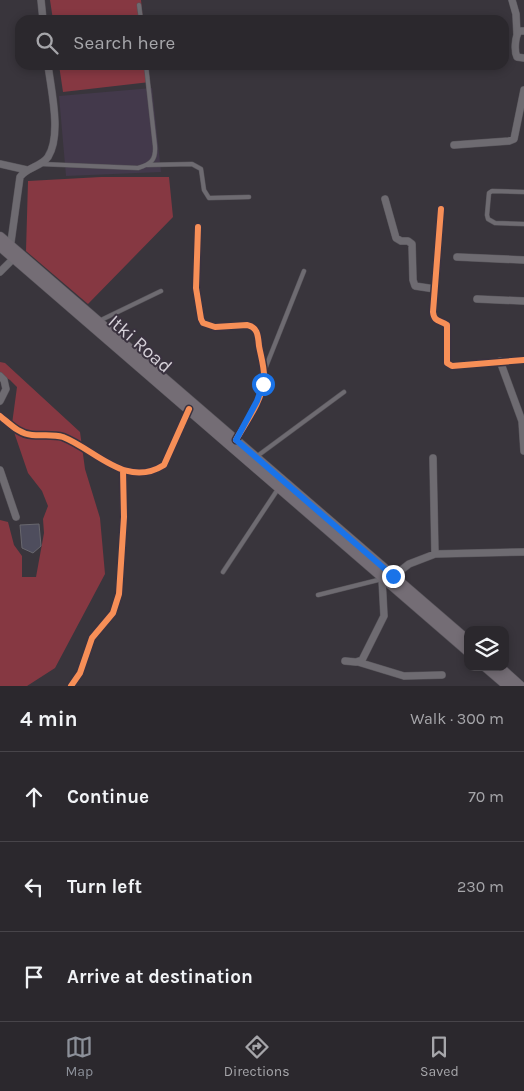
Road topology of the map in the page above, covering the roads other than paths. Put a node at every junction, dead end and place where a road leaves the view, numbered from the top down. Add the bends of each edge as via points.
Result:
1 (41, 0) edge
2 (513, 3) edge
3 (139, 5) dead end
4 (524, 6) edge
5 (42, 15) edge
6 (140, 15) edge
7 (524, 31) edge
8 (517, 35) junction
9 (524, 58) edge
10 (48, 70) edge
11 (146, 70) edge
12 (524, 90) edge
13 (454, 145) dead end
14 (0, 164) edge
15 (41, 164) junction
16 (147, 165) junction
17 (27, 170) junction
18 (524, 192) edge
19 (249, 197) dead end
20 (384, 199) dead end
21 (441, 209) dead end
22 (524, 224) edge
23 (198, 227) dead end
24 (0, 237) edge
25 (9, 251) edge
26 (457, 257) dead end
27 (524, 260) edge
28 (304, 271) dead end
29 (0, 272) edge
30 (435, 289) junction
31 (160, 291) dead end
32 (477, 299) dead end
33 (524, 302) edge
34 (99, 321) junction
35 (524, 360) edge
36 (500, 361) junction
37 (264, 373) junction
38 (0, 376) edge
39 (344, 392) dead end
40 (0, 401) edge
41 (189, 409) junction
42 (0, 416) edge
43 (236, 440) junction
44 (524, 451) edge
45 (433, 458) dead end
46 (258, 463) junction
47 (0, 470) edge
48 (123, 470) junction
49 (276, 483) junction
50 (16, 517) dead end
51 (524, 552) edge
52 (434, 554) junction
53 (223, 572) dead end
54 (385, 578) junction
55 (318, 595) dead end
56 (464, 637) edge
57 (464, 647) edge
58 (345, 661) dead end
59 (358, 662) junction
60 (490, 671) edge
61 (503, 671) edge
62 (442, 675) dead end
63 (505, 685) edge
64 (71, 686) edge
65 (520, 686) edge

1 - 5 street
2 - 4 street
2 - 8 street
3 - 6 lane
7 - 8 street
8 - 9 street via 516,55
10 - 15 street via 54,133 47,159
11 - 16 lane via 155,155
12 - 13 street via 514,139
14 - 17 street
15 - 16 lane via 126,168
15 - 17 street
16 - 19 lane via 192,164 201,170 204,190 209,198
17 - 25 street via 19,181
18 - 22 lane via 492,191 486,216 495,223
20 - 30 street via 396,238 412,244 415,286
21 - 30 street
23 - 37 street via 196,288 203,324 215,327 247,324 255,328
24 - 25 main road
25 - 29 street
25 - 34 main road
25 - 41 main road, Itki Road
26 - 27 street
28 - 37 lane
30 - 36 street via 434,316 448,328 447,363 452,366
31 - 34 lane
32 - 33 street
34 - 43 main road
35 - 36 street
36 - 44 street via 522,421
37 - 43 street via 261,392
38 - 40 street via 6,388
39 - 46 lane
41 - 46 main road, Itki Road
41 - 48 street via 164,465 145,472
42 - 48 street via 23,433 61,436
43 - 46 main road
45 - 52 street
46 - 49 main road
47 - 50 street
48 - 64 street via 124,517 117,603 108,620 92,638 80,673
49 - 53 lane
49 - 54 main road
51 - 52 street
52 - 54 street
54 - 55 lane
54 - 56 main road
54 - 57 main road
54 - 59 street via 384,616
58 - 59 street
59 - 62 street via 404,676
60 - 63 main road
61 - 65 main road

